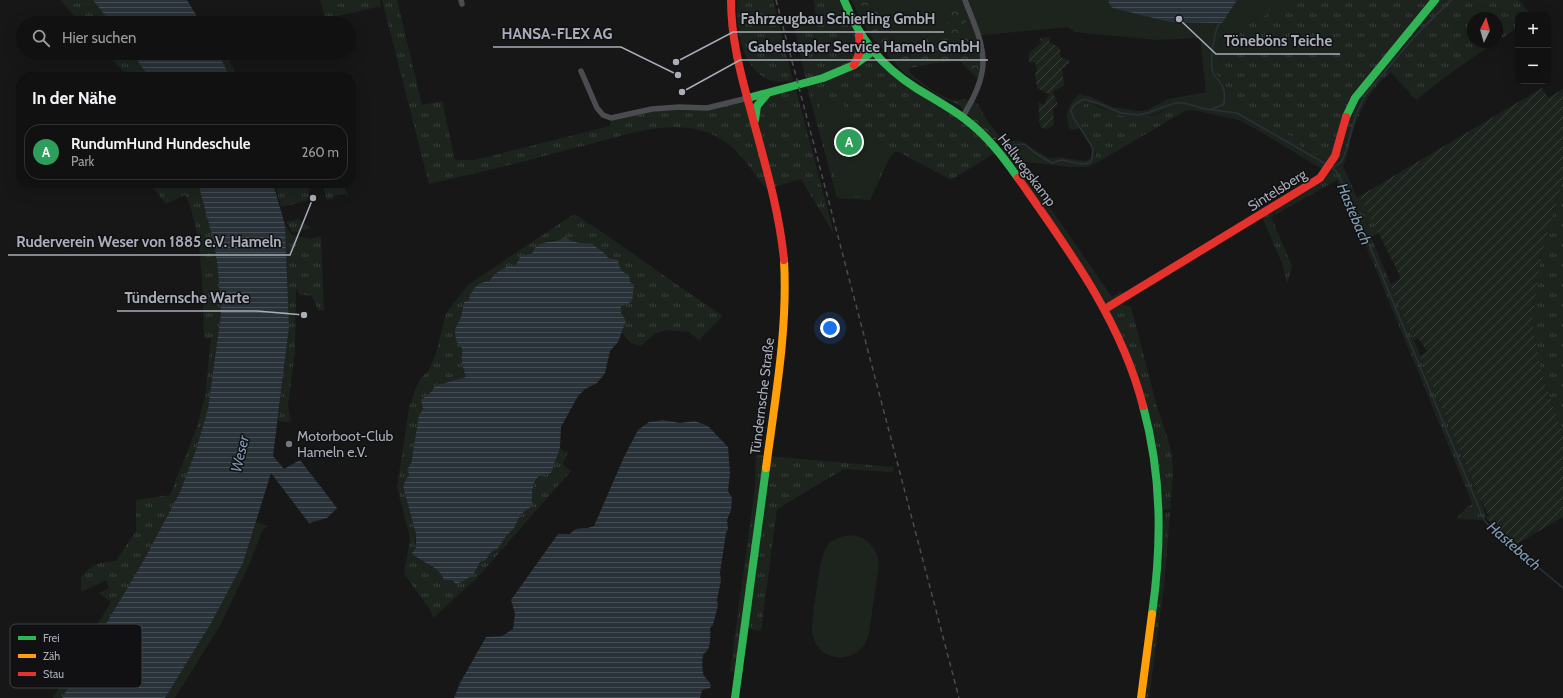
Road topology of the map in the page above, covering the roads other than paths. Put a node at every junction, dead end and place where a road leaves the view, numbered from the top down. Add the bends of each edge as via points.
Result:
1 (731, 0) edge
2 (844, 0) edge
3 (965, 0) edge
4 (1435, 0) edge
5 (858, 33) junction
6 (872, 52) junction
7 (854, 65) junction
8 (581, 71) dead end
9 (769, 93) junction
10 (748, 98) junction
11 (962, 118) junction
12 (755, 127) junction
13 (1105, 309) junction
14 (735, 698) edge
15 (1141, 698) edge

1 - 10 street, Tündernsche Straße via 732,34
2 - 5 street
3 - 11 street via 983,57 978,88
4 - 13 street, Sintelsberg via 1355,98 1347,114 1335,156 1320,178
5 - 6 street, Hellwegskamp
5 - 7 street via 860,52
6 - 7 street
6 - 11 street, Hellwegskamp via 911,86
7 - 9 street via 823,78
8 - 10 street via 597,108 603,115 611,118 652,109 707,108
9 - 10 street
9 - 12 street via 757,106
10 - 12 street, Tündernsche Straße
11 - 13 street, Hellwegskamp via 999,152 1086,277
12 - 14 street, Tündernsche Straße via 782,245 785,313
13 - 15 street, Hellwegskamp via 1134,375 1148,422 1156,467 1158,552

